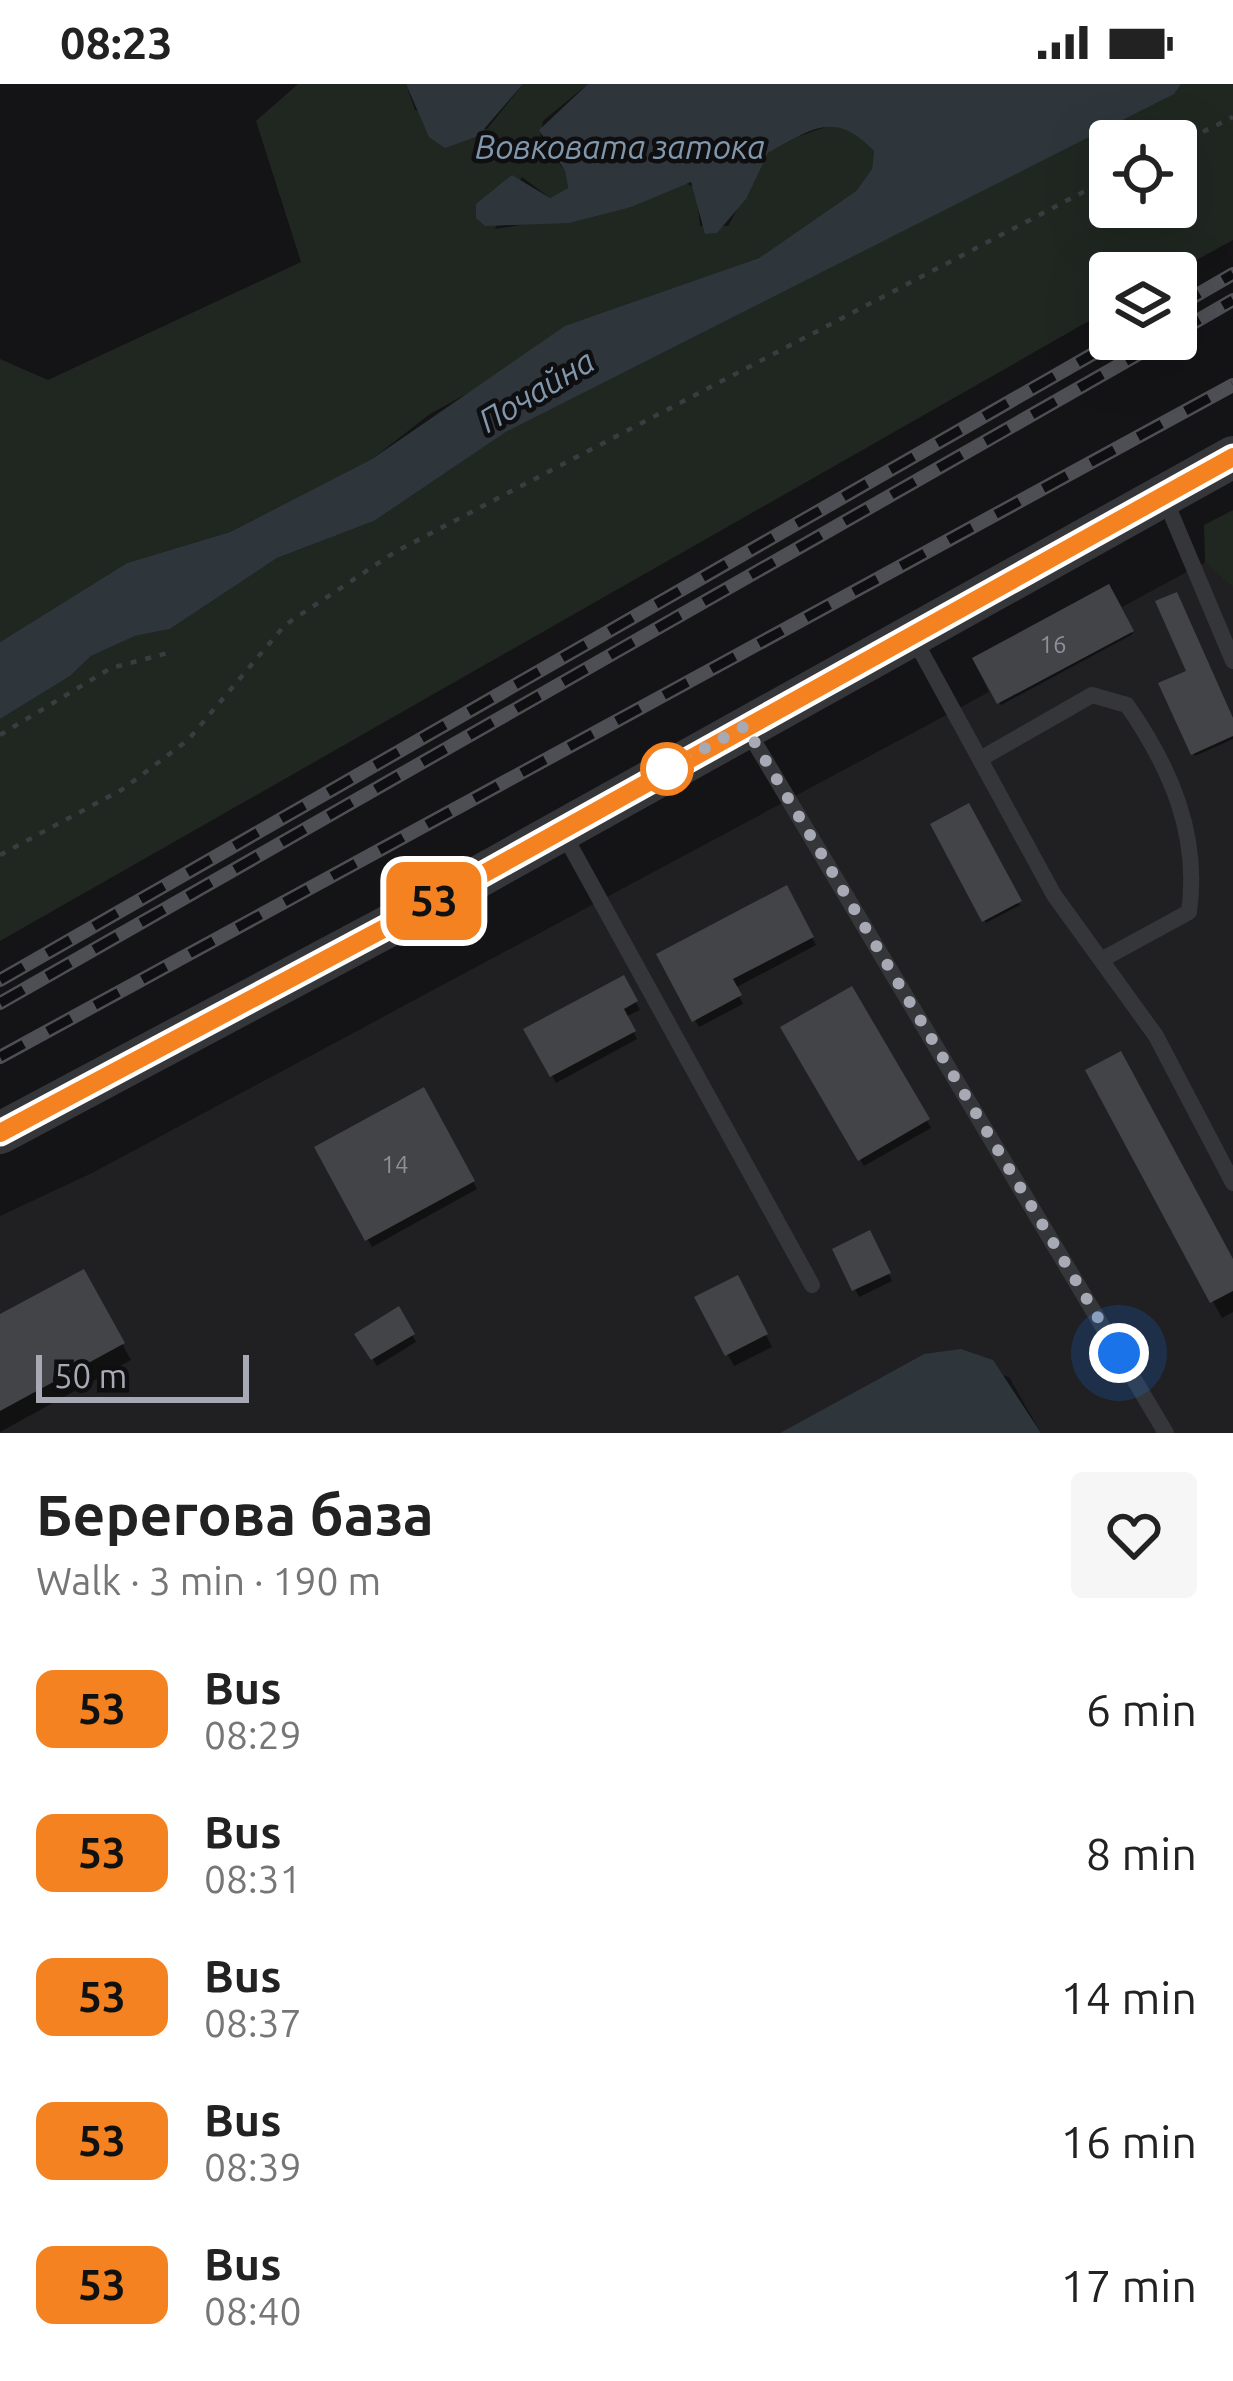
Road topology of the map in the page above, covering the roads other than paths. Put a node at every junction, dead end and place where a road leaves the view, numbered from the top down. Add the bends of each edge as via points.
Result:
1 (1233, 458) edge
2 (1163, 496) junction
3 (911, 635) junction
4 (1233, 661) edge
5 (745, 726) junction
6 (982, 758) junction
7 (561, 829) junction
8 (1101, 960) junction
9 (0, 1133) edge
10 (1233, 1183) edge
11 (812, 1285) dead end
12 (1166, 1433) edge

1 - 2 street
2 - 3 street
2 - 4 lane
3 - 5 street
3 - 6 lane
5 - 7 street
5 - 12 lane
6 - 8 lane via 1054,895
6 - 8 lane via 1092,695 1127,705 1162,756 1194,876 1189,911
7 - 9 street
7 - 11 lane
8 - 10 lane via 1156,1036

